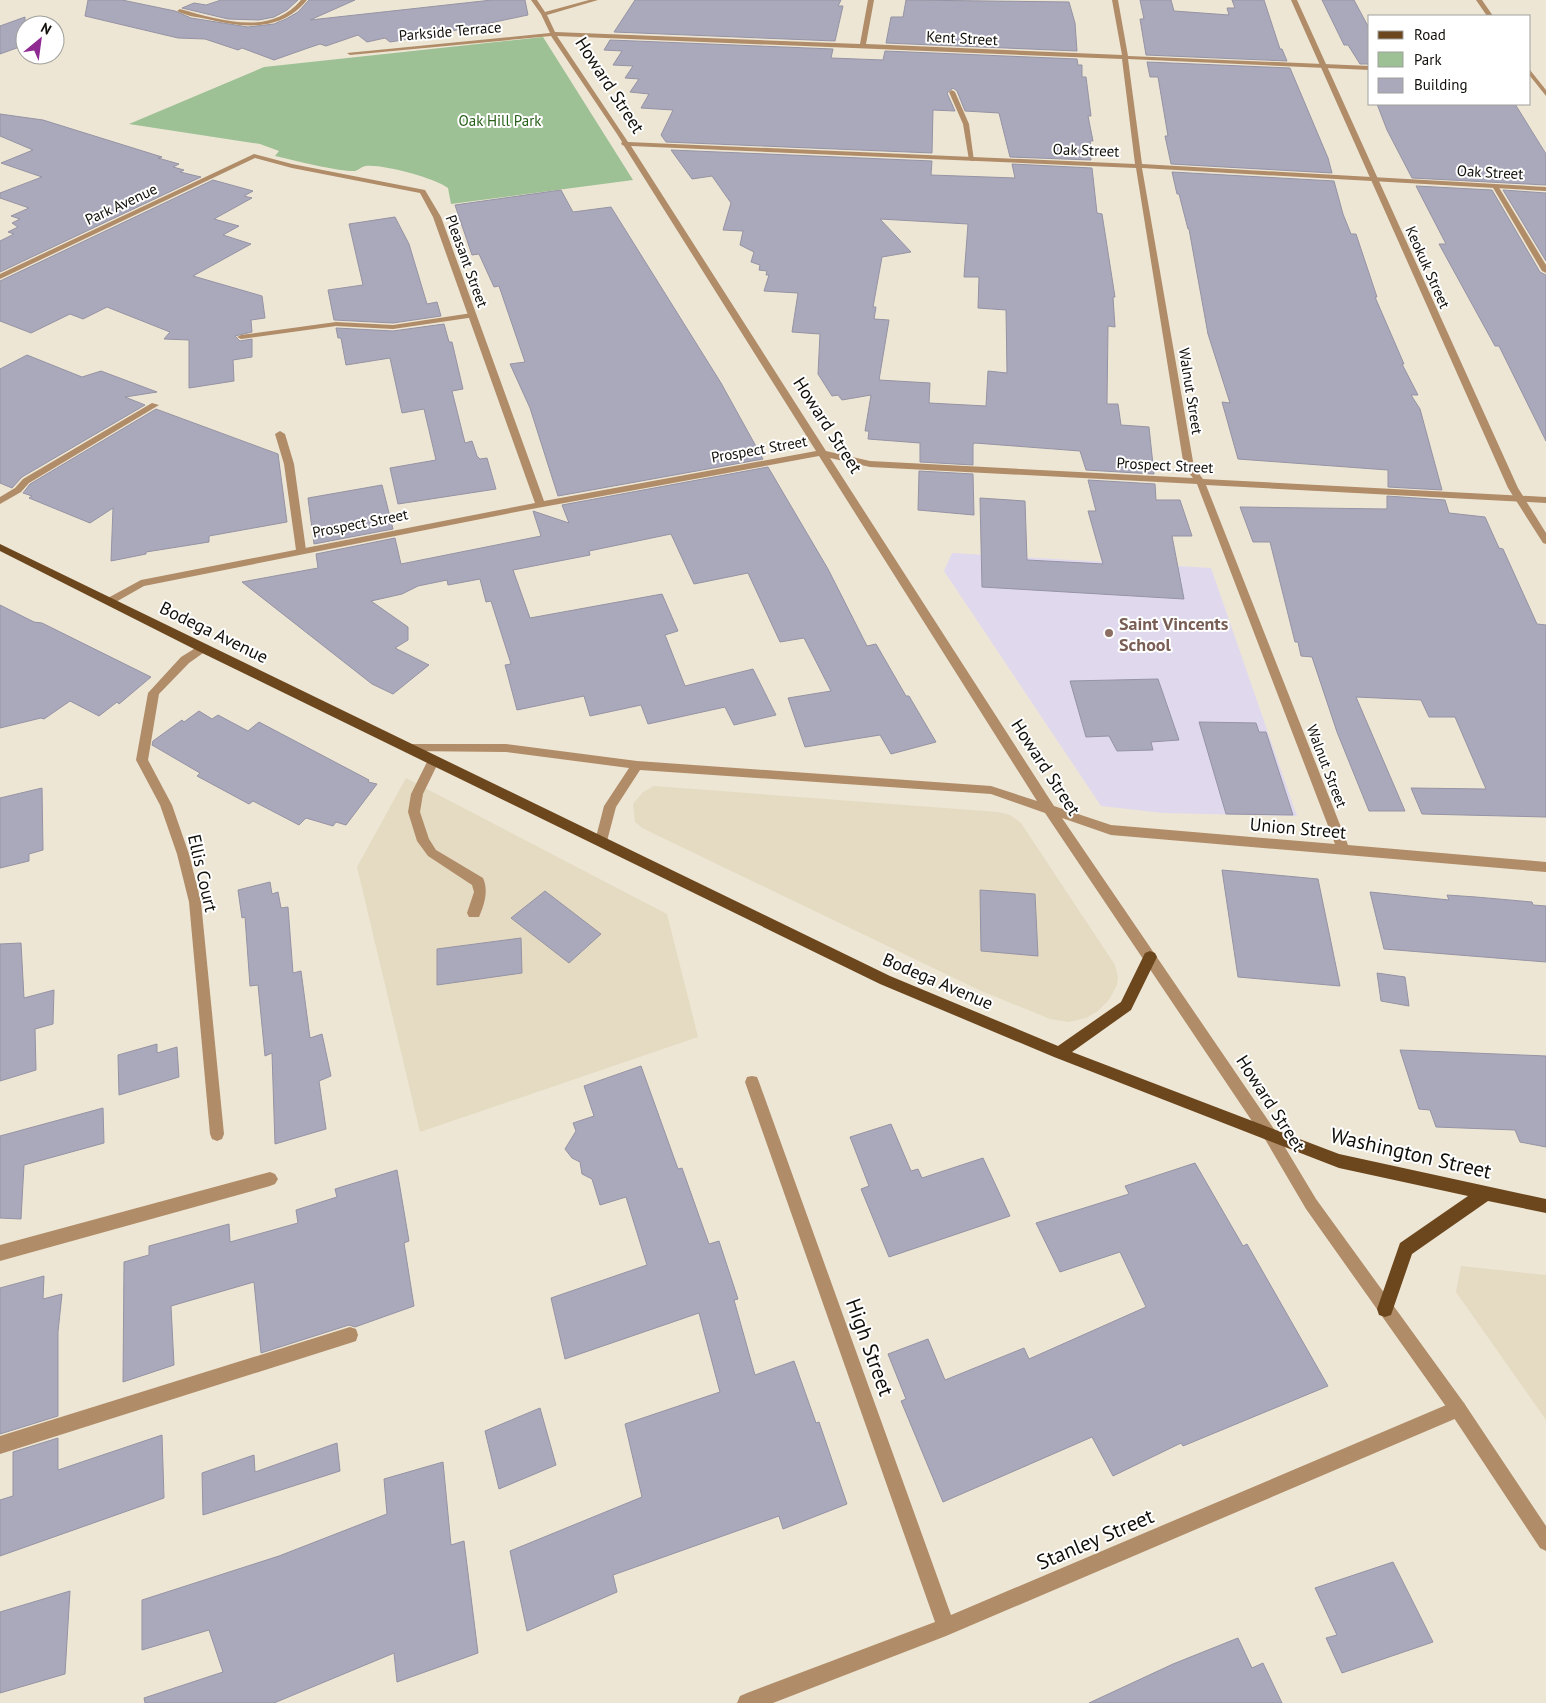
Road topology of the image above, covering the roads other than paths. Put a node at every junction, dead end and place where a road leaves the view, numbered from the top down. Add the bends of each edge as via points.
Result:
1 (304, 0) edge
2 (534, 0) edge
3 (595, 0) edge
4 (871, 0) edge
5 (1114, 0) edge
6 (1294, 0) edge
7 (1478, 0) edge
8 (180, 11) dead end
9 (544, 14) junction
10 (1489, 15) edge
11 (553, 34) junction
12 (863, 46) junction
13 (350, 53) dead end
14 (1125, 58) junction
15 (1323, 66) junction
16 (1368, 68) edge
17 (1531, 74) edge
18 (1546, 76) edge
19 (952, 92) dead end
20 (1546, 94) edge
21 (624, 144) junction
22 (254, 156) joint
23 (972, 160) junction
24 (1139, 166) junction
25 (1372, 178) junction
26 (1495, 186) junction
27 (1546, 189) edge
28 (1546, 271) edge
29 (0, 277) edge
30 (472, 315) junction
31 (241, 337) dead end
32 (155, 405) dead end
33 (280, 434) dead end
34 (822, 454) junction
35 (1200, 481) junction
36 (1520, 499) junction
37 (0, 500) edge
38 (1546, 500) edge
39 (540, 504) junction
40 (1546, 540) edge
41 (0, 547) edge
42 (301, 550) junction
43 (110, 601) junction
44 (202, 648) junction
45 (412, 748) junction
46 (434, 759) junction
47 (637, 765) junction
48 (1050, 811) junction
49 (602, 841) junction
50 (1343, 849) junction
51 (1546, 867) edge
52 (474, 912) dead end
53 (1150, 957) junction
54 (1059, 1053) junction
55 (752, 1082) dead end
56 (218, 1134) dead end
57 (1269, 1134) junction
58 (270, 1179) dead end
59 (1486, 1193) junction
60 (1546, 1206) edge
61 (0, 1253) edge
62 (1385, 1308) junction
63 (350, 1335) dead end
64 (1458, 1409) junction
65 (0, 1445) edge
66 (1546, 1542) edge
67 (946, 1627) junction
68 (747, 1703) edge

1 - 8 street via 298,11 276,20 242,25
2 - 9 street, Howard Street
3 - 9 street
4 - 12 street
5 - 14 street, Walnut Street
6 - 15 street, Keokuk Street
7 - 10 street
9 - 11 street, Howard Street
11 - 12 street, Kent Street
11 - 13 street, Parkside Terrace
11 - 21 street, Howard Street
12 - 14 street, Kent Street
14 - 15 street, Kent Street
14 - 24 street, Walnut Street
15 - 16 street, Kent Street
15 - 25 street, Keokuk Street
17 - 18 street
17 - 20 street
19 - 23 street via 966,124
21 - 23 street, Oak Street
21 - 34 street, Howard Street
22 - 29 street, Park Avenue
22 - 30 street, Pleasant Street via 423,191 437,217
23 - 24 street, Oak Street
24 - 25 street, Oak Street
24 - 35 street, Walnut Street via 1189,467
25 - 26 street, Oak Street
25 - 36 street, Keokuk Street
26 - 27 street, Oak Street
26 - 28 street
30 - 31 street via 393,327 336,324
30 - 39 street, Pleasant Street
32 - 37 street via 26,481 18,490
33 - 42 street via 289,464
34 - 35 street, Prospect Street via 870,464
34 - 39 street, Prospect Street
34 - 48 street, Howard Street
35 - 36 street, Prospect Street
35 - 50 street, Walnut Street
36 - 38 street, Prospect Street
36 - 40 street, Keokuk Street
39 - 42 street, Prospect Street
41 - 43 main road, Bodega Avenue
42 - 43 street, Prospect Street via 141,583
43 - 44 main road, Bodega Avenue
44 - 45 main road, Bodega Avenue
44 - 56 street, Ellis Court via 154,692 142,760 166,805 195,902
45 - 46 main road, Bodega Avenue
45 - 47 street, Bodega Avenue via 506,748
46 - 49 main road, Bodega Avenue
46 - 52 street via 416,794 414,812 423,842 432,853 478,882 480,892
47 - 48 street, Bodega Avenue via 991,790
47 - 49 street via 610,806
48 - 50 street, Union Street via 1111,830
48 - 53 street, Howard Street
49 - 54 main road, Bodega Avenue via 885,980
50 - 51 street, Union Street
53 - 54 main road via 1126,1006
53 - 57 street, Howard Street
54 - 57 main road, Bodega Avenue
55 - 67 street, High Street
57 - 59 main road, Washington Street via 1339,1161
57 - 62 street, Howard Street via 1311,1204
58 - 61 street
59 - 60 main road, Washington Street
59 - 62 main road via 1406,1249
62 - 64 street, Howard Street
63 - 65 street
64 - 66 street, Howard Street
64 - 67 street, Stanley Street
67 - 68 street, Stanley Street

